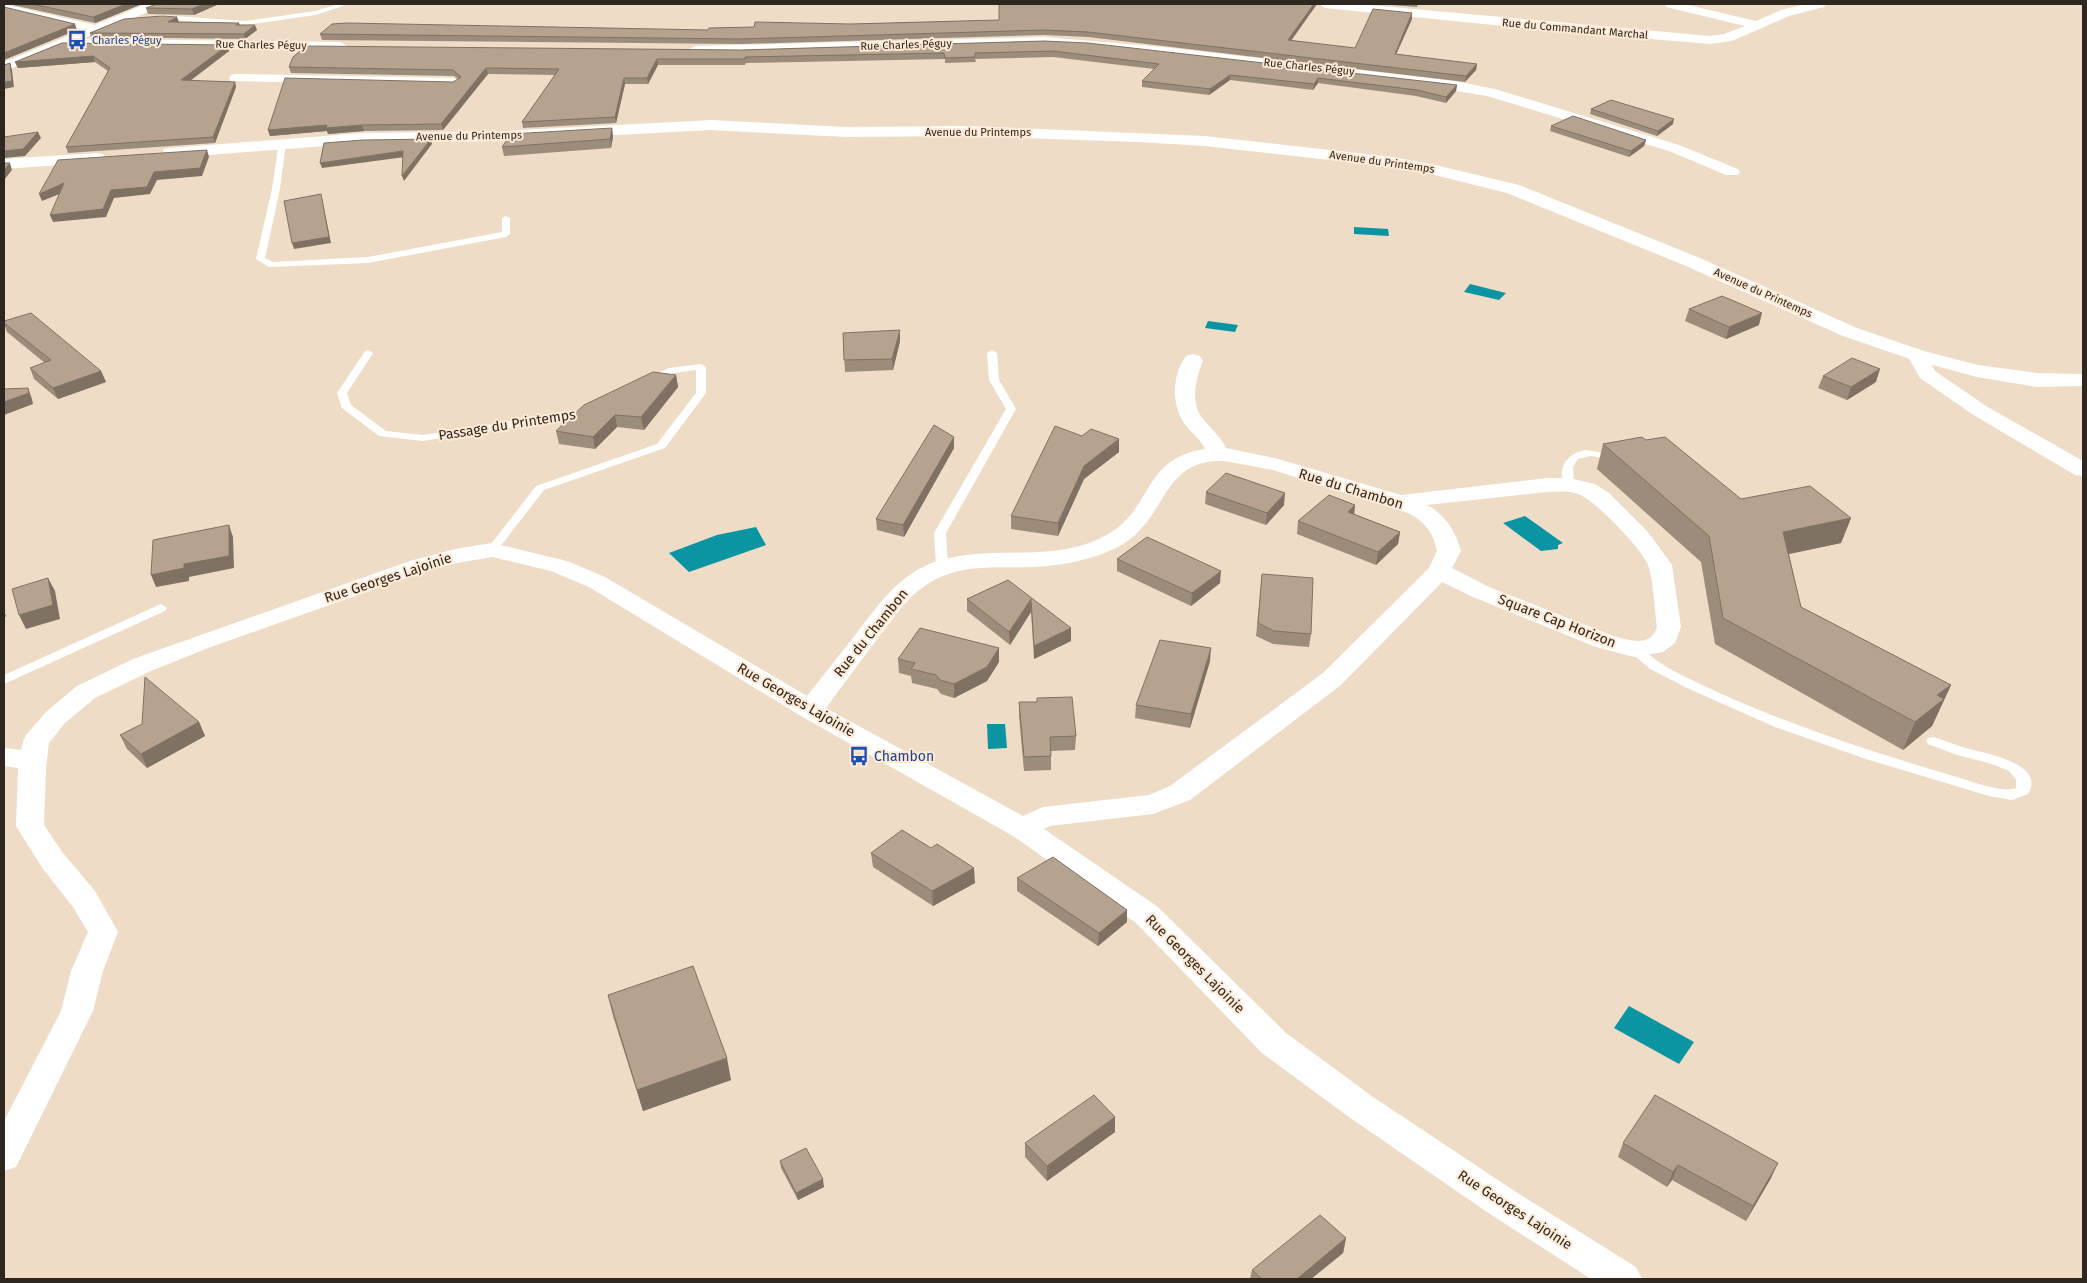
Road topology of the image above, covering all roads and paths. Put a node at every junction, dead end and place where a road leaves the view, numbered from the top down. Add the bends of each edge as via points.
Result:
1 (156, 4) edge
2 (345, 4) edge
3 (1324, 4) edge
4 (1670, 4) edge
5 (1820, 4) edge
6 (4, 6) edge
7 (155, 18) edge
8 (139, 19) edge
9 (116, 20) junction
10 (1758, 25) junction
11 (96, 29) junction
12 (63, 43) junction
13 (356, 47) edge
14 (684, 50) edge
15 (355, 66) edge
16 (4, 67) edge
17 (236, 78) dead end
18 (342, 79) junction
19 (454, 82) edge
20 (282, 143) junction
21 (151, 155) edge
22 (114, 157) edge
23 (4, 164) edge
24 (1732, 172) dead end
25 (506, 218) dead end
26 (368, 352) dead end
27 (992, 353) dead end
28 (1917, 355) junction
29 (1192, 360) dead end
30 (2083, 380) edge
31 (637, 387) edge
32 (602, 404) edge
33 (1217, 454) junction
34 (1616, 457) edge
35 (2083, 470) edge
36 (1569, 485) junction
37 (1398, 502) junction
38 (492, 550) junction
39 (942, 566) junction
40 (1438, 571) junction
41 (161, 608) dead end
42 (1634, 649) junction
43 (4, 680) edge
44 (810, 710) junction
45 (1933, 741) dead end
46 (4, 757) edge
47 (33, 761) junction
48 (1023, 830) junction
49 (4, 1156) edge
50 (1623, 1279) edge

1 - 9 street
2 - 7 lane via 316,13 261,22
3 - 10 street, Rue du Commandant Marchal via 1686,39 1727,38
4 - 10 street
5 - 10 street, Rue du Commandant Marchal via 1785,13
6 - 11 street
8 - 9 lane
9 - 11 street
11 - 12 street
12 - 13 street, Rue Charles Péguy
12 - 16 street
14 - 24 street, Rue Charles Péguy via 1044,41 1394,77 1499,94 1674,148
15 - 18 street
17 - 18 street
18 - 19 street
20 - 21 street, Avenue du Printemps
20 - 25 lane via 260,259 272,266 368,260 506,234
20 - 28 street, Avenue du Printemps via 711,125 846,132 977,131 1138,136 1392,162 1521,192 1693,262 1850,332
22 - 23 street
26 - 32 lane, Passage du Printemps via 342,393 346,406 384,434 423,438 584,413
27 - 39 lane via 994,380 1011,409 940,533
28 - 30 street, Avenue du Printemps via 1977,371 2037,380
28 - 35 street via 1927,374 1979,410
29 - 33 street via 1184,394 1193,421 1216,445
31 - 38 lane via 672,370 701,367 701,393 661,446 540,488
33 - 37 street, Rue du Chambon via 1243,457
33 - 39 street, Rue du Chambon via 1195,457 1174,466 1160,482 1139,520 1122,535 1100,547 1042,561 971,560
34 - 36 lane via 1595,452 1576,456 1570,460
36 - 37 street, Square Cap Horizon via 1515,487
36 - 42 street, Square Cap Horizon via 1587,489 1600,498 1640,536 1660,565 1669,626 1666,638 1654,647
37 - 40 street, Rue du Chambon via 1424,513 1446,536 1449,551
38 - 44 street, Rue Georges Lajoinie via 559,566 597,582
38 - 47 street, Rue Georges Lajoinie via 418,566 142,665 86,692 56,717 36,741
39 - 44 street, Rue du Chambon via 916,580 894,602
40 - 42 street, Square Cap Horizon via 1481,592 1605,642
40 - 48 street, Rue du Chambon via 1332,679 1180,793 1153,804 1043,817
41 - 43 lane
42 - 45 lane via 1655,666 1780,724 1871,756 1989,791 2012,795 2023,791 2023,779 2014,768
44 - 48 street, Rue Georges Lajoinie
46 - 47 street
47 - 49 street, Rue Georges Lajoinie via 30,826 84,899 103,932 87,971 77,1011
48 - 50 street, Rue Georges Lajoinie via 1147,915 1274,1043 1361,1107

